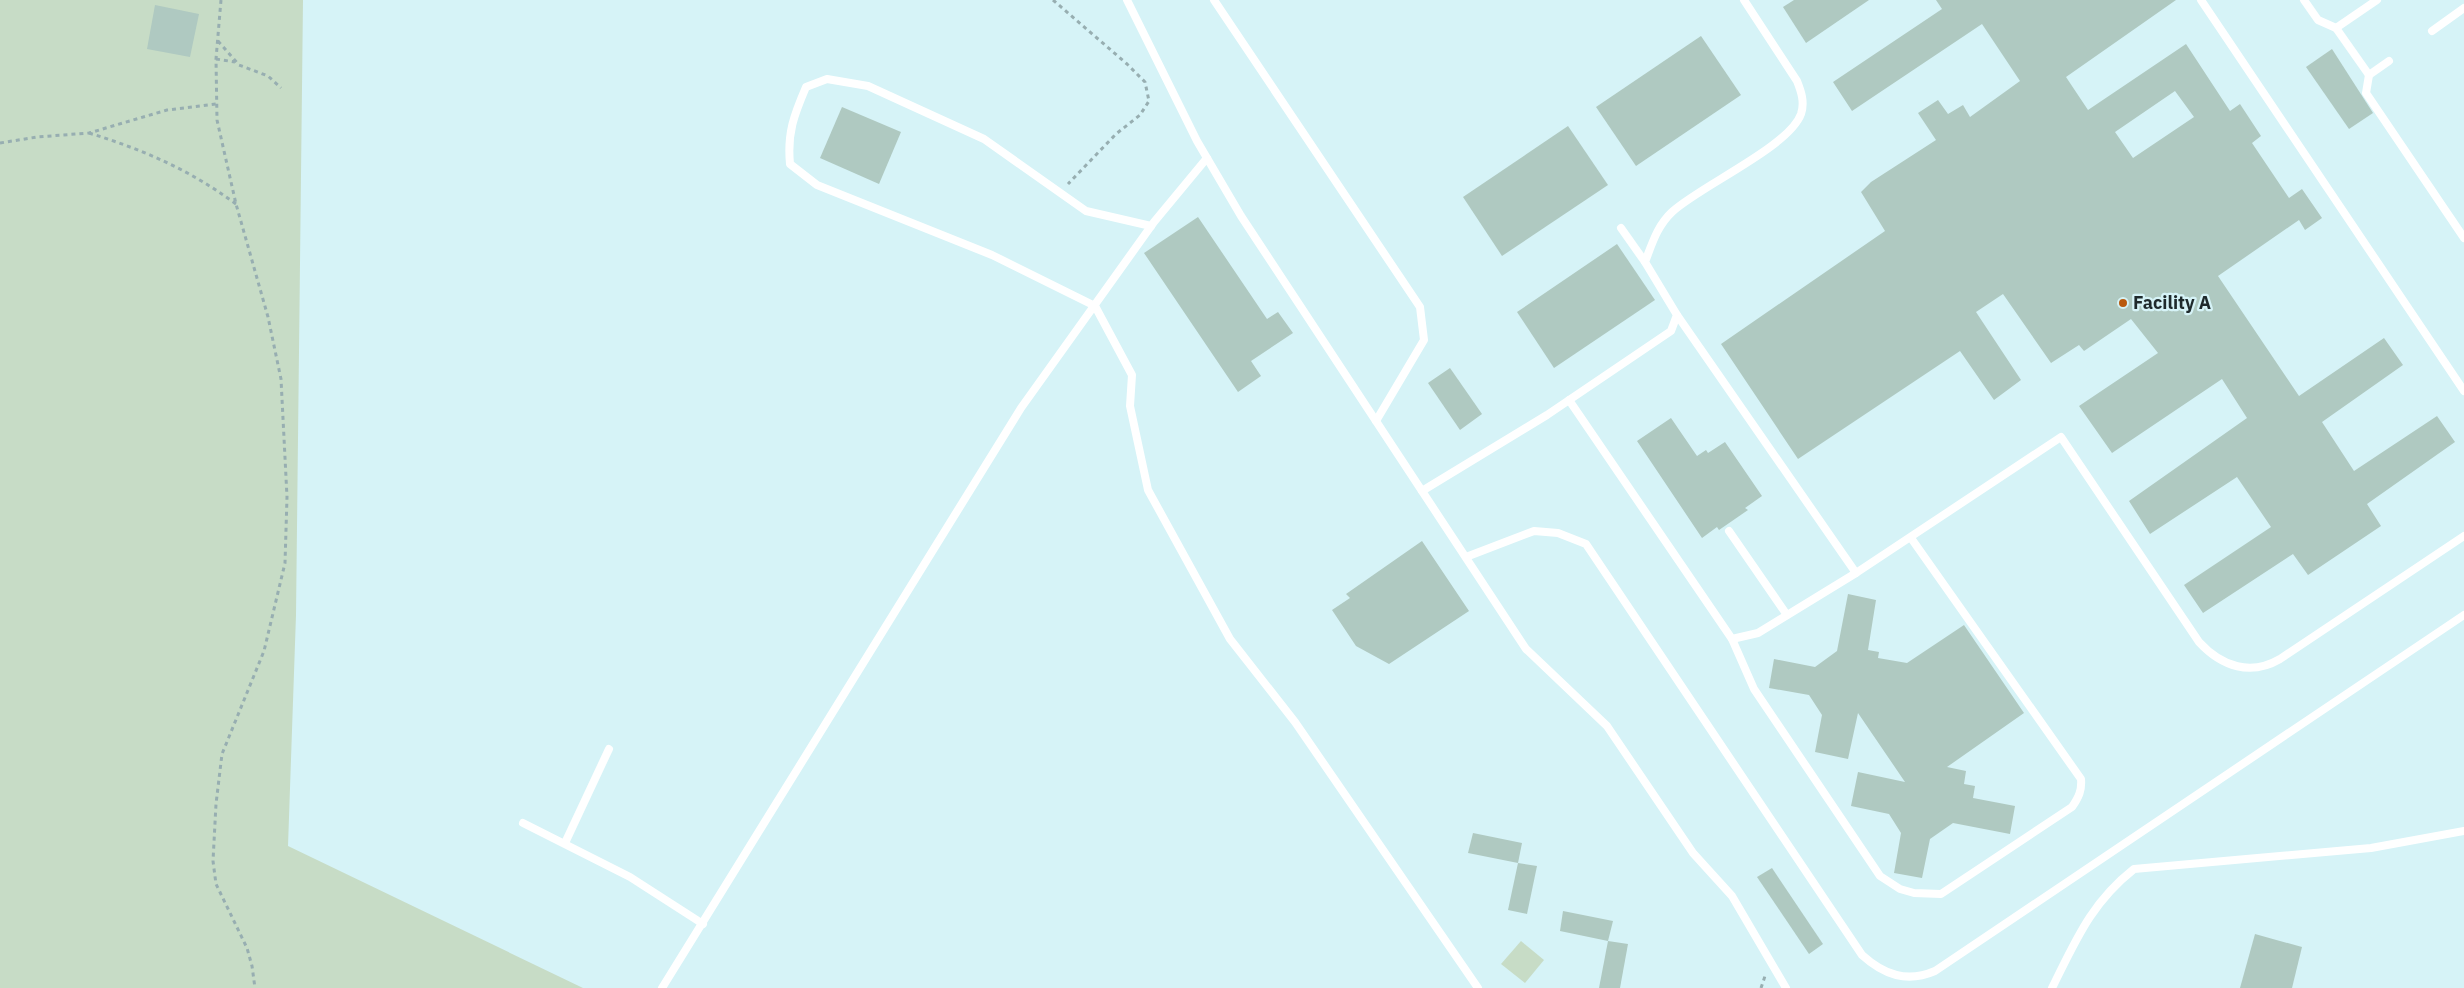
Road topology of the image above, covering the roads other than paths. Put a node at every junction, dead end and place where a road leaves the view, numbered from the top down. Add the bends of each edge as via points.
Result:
1 (1127, 0) edge
2 (1214, 0) edge
3 (1744, 0) edge
4 (2201, 0) edge
5 (2304, 0) edge
6 (2378, 0) edge
7 (2464, 8) edge
8 (2336, 28) junction
9 (2432, 31) dead end
10 (2389, 61) dead end
11 (2369, 74) junction
12 (1207, 158) junction
13 (1151, 226) junction
14 (1621, 228) dead end
15 (2464, 238) edge
16 (1645, 262) junction
17 (1095, 306) junction
18 (1677, 315) junction
19 (2464, 391) edge
20 (1569, 400) junction
21 (1376, 421) junction
22 (1422, 491) junction
23 (1729, 531) dead end
24 (2464, 536) edge
25 (1911, 538) junction
26 (1466, 557) junction
27 (1856, 573) junction
28 (1787, 615) junction
29 (2464, 616) edge
30 (1732, 640) junction
31 (609, 749) dead end
32 (523, 823) dead end
33 (2464, 831) edge
34 (565, 843) junction
35 (703, 924) junction
36 (662, 988) edge
37 (1478, 988) edge
38 (1786, 988) edge
39 (2052, 988) edge

1 - 12 lane
2 - 21 lane via 1420,306 1424,340
3 - 16 lane via 1797,81 1803,95 1801,114 1777,142 1673,212 1658,230
4 - 19 lane
5 - 8 lane via 2318,20
6 - 8 lane
7 - 9 lane
8 - 11 lane
10 - 11 lane
11 - 15 lane via 2366,93
12 - 13 lane
12 - 21 lane via 1241,216
13 - 17 lane
13 - 17 lane via 1086,211 984,139 868,86 827,79 806,87 793,119 788,143 790,164 817,185 992,255
14 - 16 lane
16 - 18 lane
17 - 35 lane via 1021,408
17 - 37 lane via 1132,375 1130,406 1148,490 1230,639 1295,722
18 - 20 lane via 1671,331
18 - 27 lane
20 - 22 lane
20 - 30 lane
21 - 22 lane
22 - 26 lane
23 - 28 lane
24 - 25 lane via 2280,659 2253,669 2221,661 2199,642 2061,437
25 - 27 lane
25 - 30 lane via 2080,779 2081,788 2072,807 1941,894 1900,889 1880,876 1754,689
26 - 29 lane via 1534,531 1558,534 1586,544 1862,955 1886,972 1907,977 1935,971
26 - 38 lane via 1526,649 1607,726 1693,853 1732,896
27 - 28 lane
28 - 30 lane via 1758,634
31 - 34 lane
32 - 34 lane
33 - 39 lane via 2370,848 2134,869 2113,885 2086,921
34 - 35 lane via 630,878
35 - 36 lane

